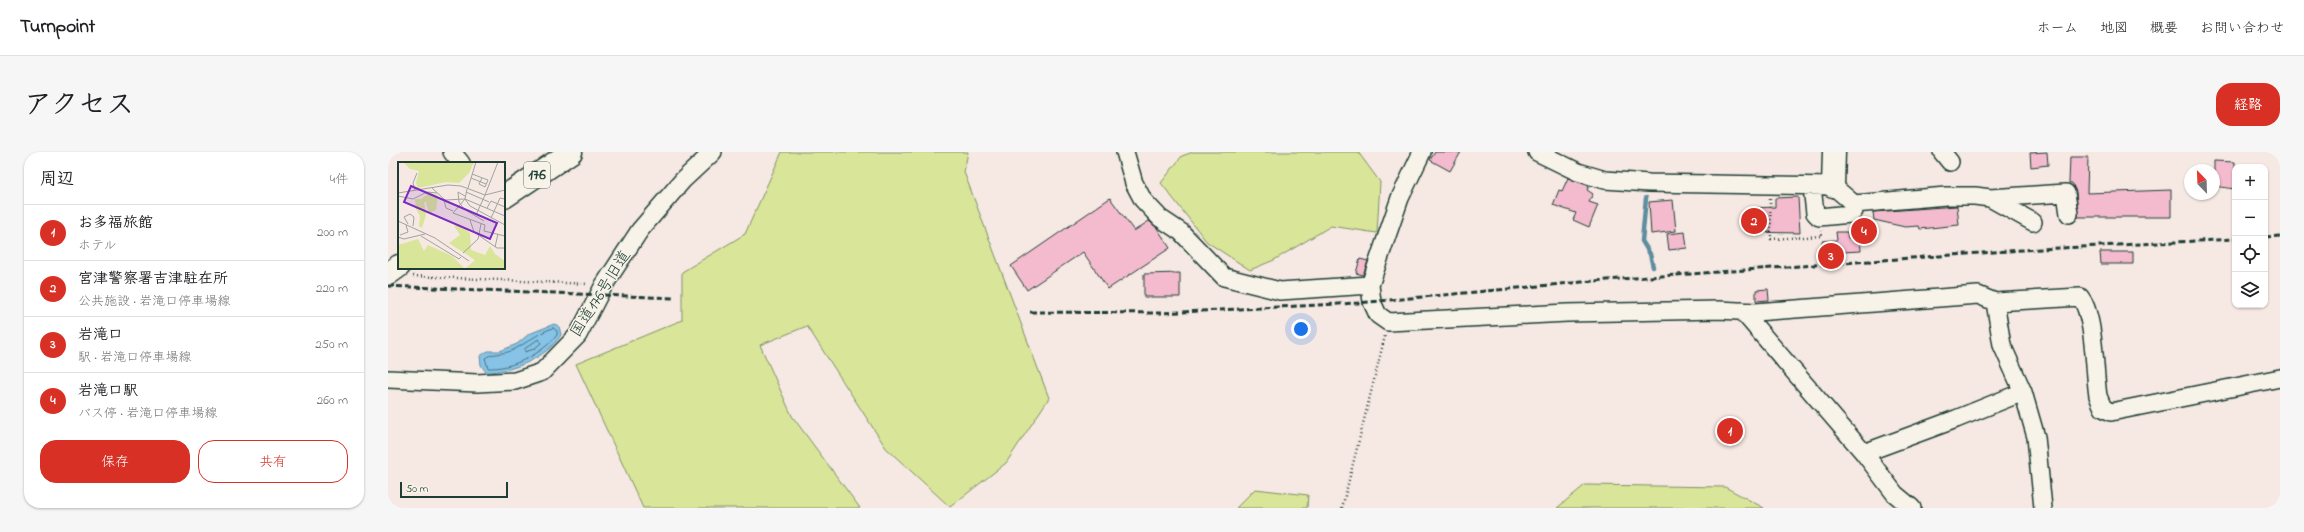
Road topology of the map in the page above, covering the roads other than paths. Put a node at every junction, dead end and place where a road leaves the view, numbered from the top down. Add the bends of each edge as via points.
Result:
1 (452, 152) edge
2 (571, 152) edge
3 (713, 152) edge
4 (1125, 152) edge
5 (1422, 152) edge
6 (1537, 152) edge
7 (1834, 152) edge
8 (460, 162) edge
9 (1823, 186) junction
10 (505, 196) edge
11 (1990, 198) junction
12 (1854, 204) junction
13 (2069, 214) dead end
14 (2033, 222) dead end
15 (404, 271) edge
16 (388, 274) edge
17 (1370, 285) junction
18 (1995, 302) junction
19 (1742, 311) junction
20 (2280, 378) edge
21 (388, 379) edge
22 (2023, 392) junction
23 (1864, 453) junction
24 (1912, 508) edge
25 (2043, 508) edge

1 - 8 street
2 - 10 main road, 176
3 - 21 street, 国道176号旧道 via 683,180 640,230 604,285 578,335 542,372 515,381 477,384
4 - 17 street via 1134,184 1143,200 1160,218 1180,232 1224,277 1280,291
5 - 17 street via 1400,198
6 - 9 street via 1578,172 1605,180
7 - 9 main road
9 - 12 street
9 - 12 street via 1815,213 1819,217 1851,214 1854,211
11 - 12 street via 1946,196
11 - 13 street via 2066,193
11 - 14 street
15 - 16 main road
17 - 19 street via 1372,302 1378,315 1388,322 1567,313
18 - 19 street via 1978,295 1799,310
18 - 20 street via 2080,297 2086,304 2090,317 2098,396 2104,408 2111,412
18 - 22 street via 2002,345
19 - 23 street
22 - 23 street via 1956,420
22 - 25 street via 2036,437
23 - 24 street via 1895,494

